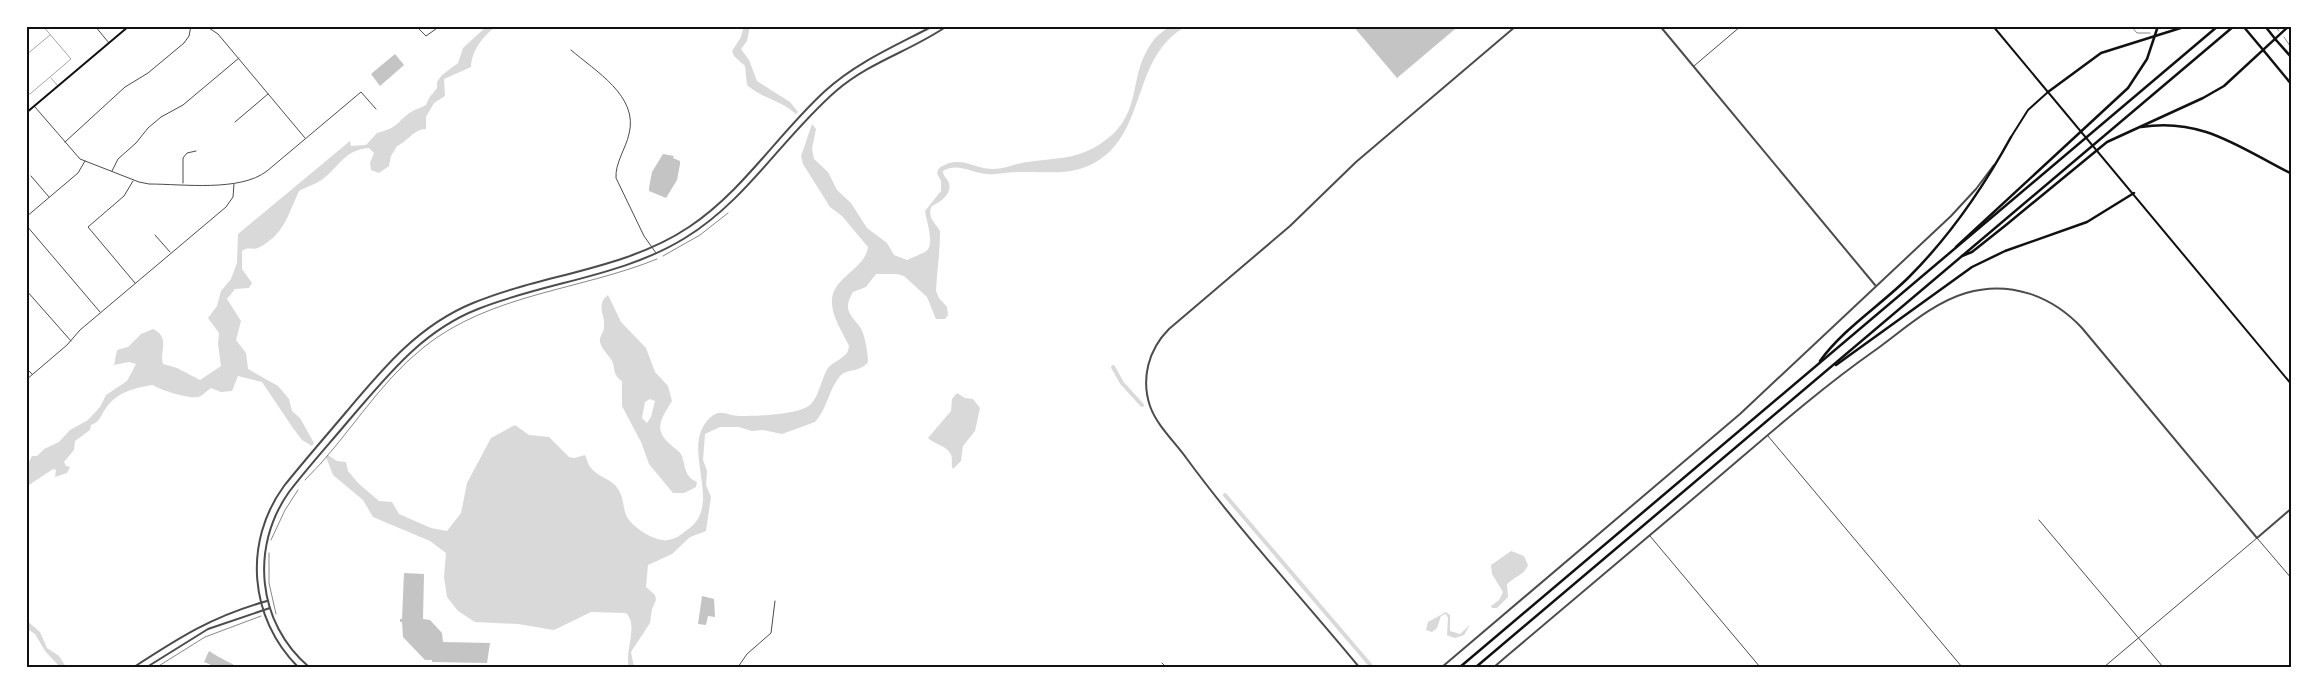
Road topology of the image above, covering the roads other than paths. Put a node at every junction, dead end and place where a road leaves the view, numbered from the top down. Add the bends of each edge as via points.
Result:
1 (43, 26) edge
2 (95, 26) edge
3 (129, 26) edge
4 (191, 26) edge
5 (206, 26) edge
6 (416, 26) edge
7 (440, 26) edge
8 (933, 26) edge
9 (947, 26) edge
10 (1516, 26) edge
11 (1660, 26) edge
12 (1740, 26) edge
13 (1993, 26) edge
14 (2158, 26) edge
15 (2187, 26) edge
16 (2218, 26) edge
17 (2234, 26) edge
18 (2243, 26) edge
19 (2265, 26) edge
20 (2289, 26) edge
21 (50, 35) junction
22 (2276, 40) junction
23 (109, 43) junction
24 (570, 50) dead end
25 (2264, 51) junction
26 (26, 55) edge
27 (238, 58) junction
28 (2292, 58) edge
29 (1693, 66) junction
30 (50, 77) junction
31 (2292, 84) edge
32 (58, 86) junction
33 (2048, 92) junction
34 (26, 93) edge
35 (268, 94) junction
36 (34, 106) junction
37 (376, 109) dead end
38 (26, 113) edge
39 (235, 122) dead end
40 (2132, 129) junction
41 (306, 138) junction
42 (2011, 138) junction
43 (65, 142) junction
44 (196, 151) dead end
45 (85, 161) junction
46 (111, 172) junction
47 (2292, 174) edge
48 (31, 176) dead end
49 (133, 180) junction
50 (183, 184) junction
51 (234, 184) junction
52 (2134, 193) junction
53 (49, 198) junction
54 (26, 217) edge
55 (26, 225) edge
56 (155, 235) dead end
57 (652, 248) junction
58 (171, 253) junction
59 (1950, 253) junction
60 (657, 254) junction
61 (1958, 258) junction
62 (135, 283) junction
63 (536, 284) junction
64 (1875, 285) junction
65 (26, 290) edge
66 (538, 291) junction
67 (100, 312) junction
68 (71, 341) junction
69 (1816, 366) junction
70 (26, 368) edge
71 (32, 375) junction
72 (1822, 375) junction
73 (26, 380) edge
74 (2292, 385) edge
75 (1767, 436) junction
76 (2292, 508) edge
77 (2039, 520) dead end
78 (1650, 536) junction
79 (2257, 538) junction
80 (2292, 580) edge
81 (268, 601) junction
82 (776, 602) dead end
83 (261, 603) junction
84 (270, 608) junction
85 (262, 610) junction
86 (2140, 637) junction
87 (1162, 662) dead end
88 (134, 667) edge
89 (148, 667) edge
90 (298, 667) edge
91 (309, 667) edge
92 (738, 667) edge
93 (1166, 667) edge
94 (1360, 667) edge
95 (1442, 667) edge
96 (1460, 667) edge
97 (1476, 667) edge
98 (1494, 667) edge
99 (1760, 667) edge
100 (1962, 667) edge
101 (2104, 667) edge
102 (2163, 667) edge

1 - 21 lane
2 - 23 street
3 - 23 main road
4 - 43 street via 186,42 125,88
5 - 27 street via 216,32
6 - 7 street via 426,36
8 - 57 street via 874,56 839,79 720,204 684,231
9 - 60 street via 876,63 844,84 725,208 692,234
10 - 94 street via 1356,162 1290,226 1169,329 1155,347 1147,372 1148,399 1159,424
11 - 29 street
12 - 29 street
13 - 33 main road
14 - 59 main road via 2153,46 2123,94
15 - 33 main road via 2101,53
16 - 59 main road
17 - 61 main road
18 - 25 main road
19 - 22 main road
20 - 22 main road
21 - 26 lane
21 - 30 lane via 71,59
22 - 25 main road
22 - 28 main road
23 - 32 main road
24 - 57 street via 617,90 626,104 630,127 616,178
25 - 31 main road
25 - 40 main road via 2217,90
27 - 35 street
27 - 46 street via 183,105 148,128 138,142 118,159
29 - 64 street
30 - 32 lane
30 - 34 lane
32 - 36 main road
33 - 42 main road via 2028,110
33 - 52 main road
35 - 39 street
35 - 41 street
36 - 38 main road
36 - 43 street
37 - 41 street via 361,92
40 - 47 main road via 2168,124 2198,128
40 - 61 main road via 2100,147 1972,252
41 - 51 street via 263,174
42 - 64 street via 1959,208
42 - 69 main road via 1983,187 1939,244
43 - 45 street
44 - 50 street via 187,153 183,158
45 - 46 street
45 - 53 street via 80,172
46 - 49 street
48 - 53 street
49 - 50 street via 149,184
49 - 62 street via 124,196 88,227
50 - 51 street
51 - 58 street via 234,195 228,204
52 - 72 main road via 2087,222 2005,251 1972,267
52 - 74 main road
53 - 54 street
55 - 67 street
56 - 58 street
57 - 60 street
57 - 63 street
58 - 62 street
59 - 69 main road
60 - 66 street
61 - 72 main road
62 - 67 street
63 - 66 street
63 - 83 street via 482,300 450,314 418,334 386,366 272,504 257,551 256,576
64 - 95 street via 1873,291 1727,425
65 - 68 street
66 - 81 street via 480,308 449,322 414,348 392,370 293,486 279,507 264,551
67 - 68 street
68 - 71 street
69 - 96 main road
70 - 71 street
71 - 73 street
72 - 97 main road
75 - 78 street
75 - 79 street via 1846,371 1940,305 1987,289 2014,290 2042,298 2082,328
75 - 100 street
76 - 79 street
77 - 86 street
78 - 98 street
78 - 99 street
79 - 80 street
79 - 86 street
81 - 83 street
81 - 84 street
82 - 92 street via 772,633 747,654
83 - 85 street
83 - 88 street via 205,623
84 - 85 street
84 - 91 street via 288,644
85 - 89 street via 208,629
85 - 90 street via 275,638
86 - 101 street
86 - 102 street
87 - 93 street

